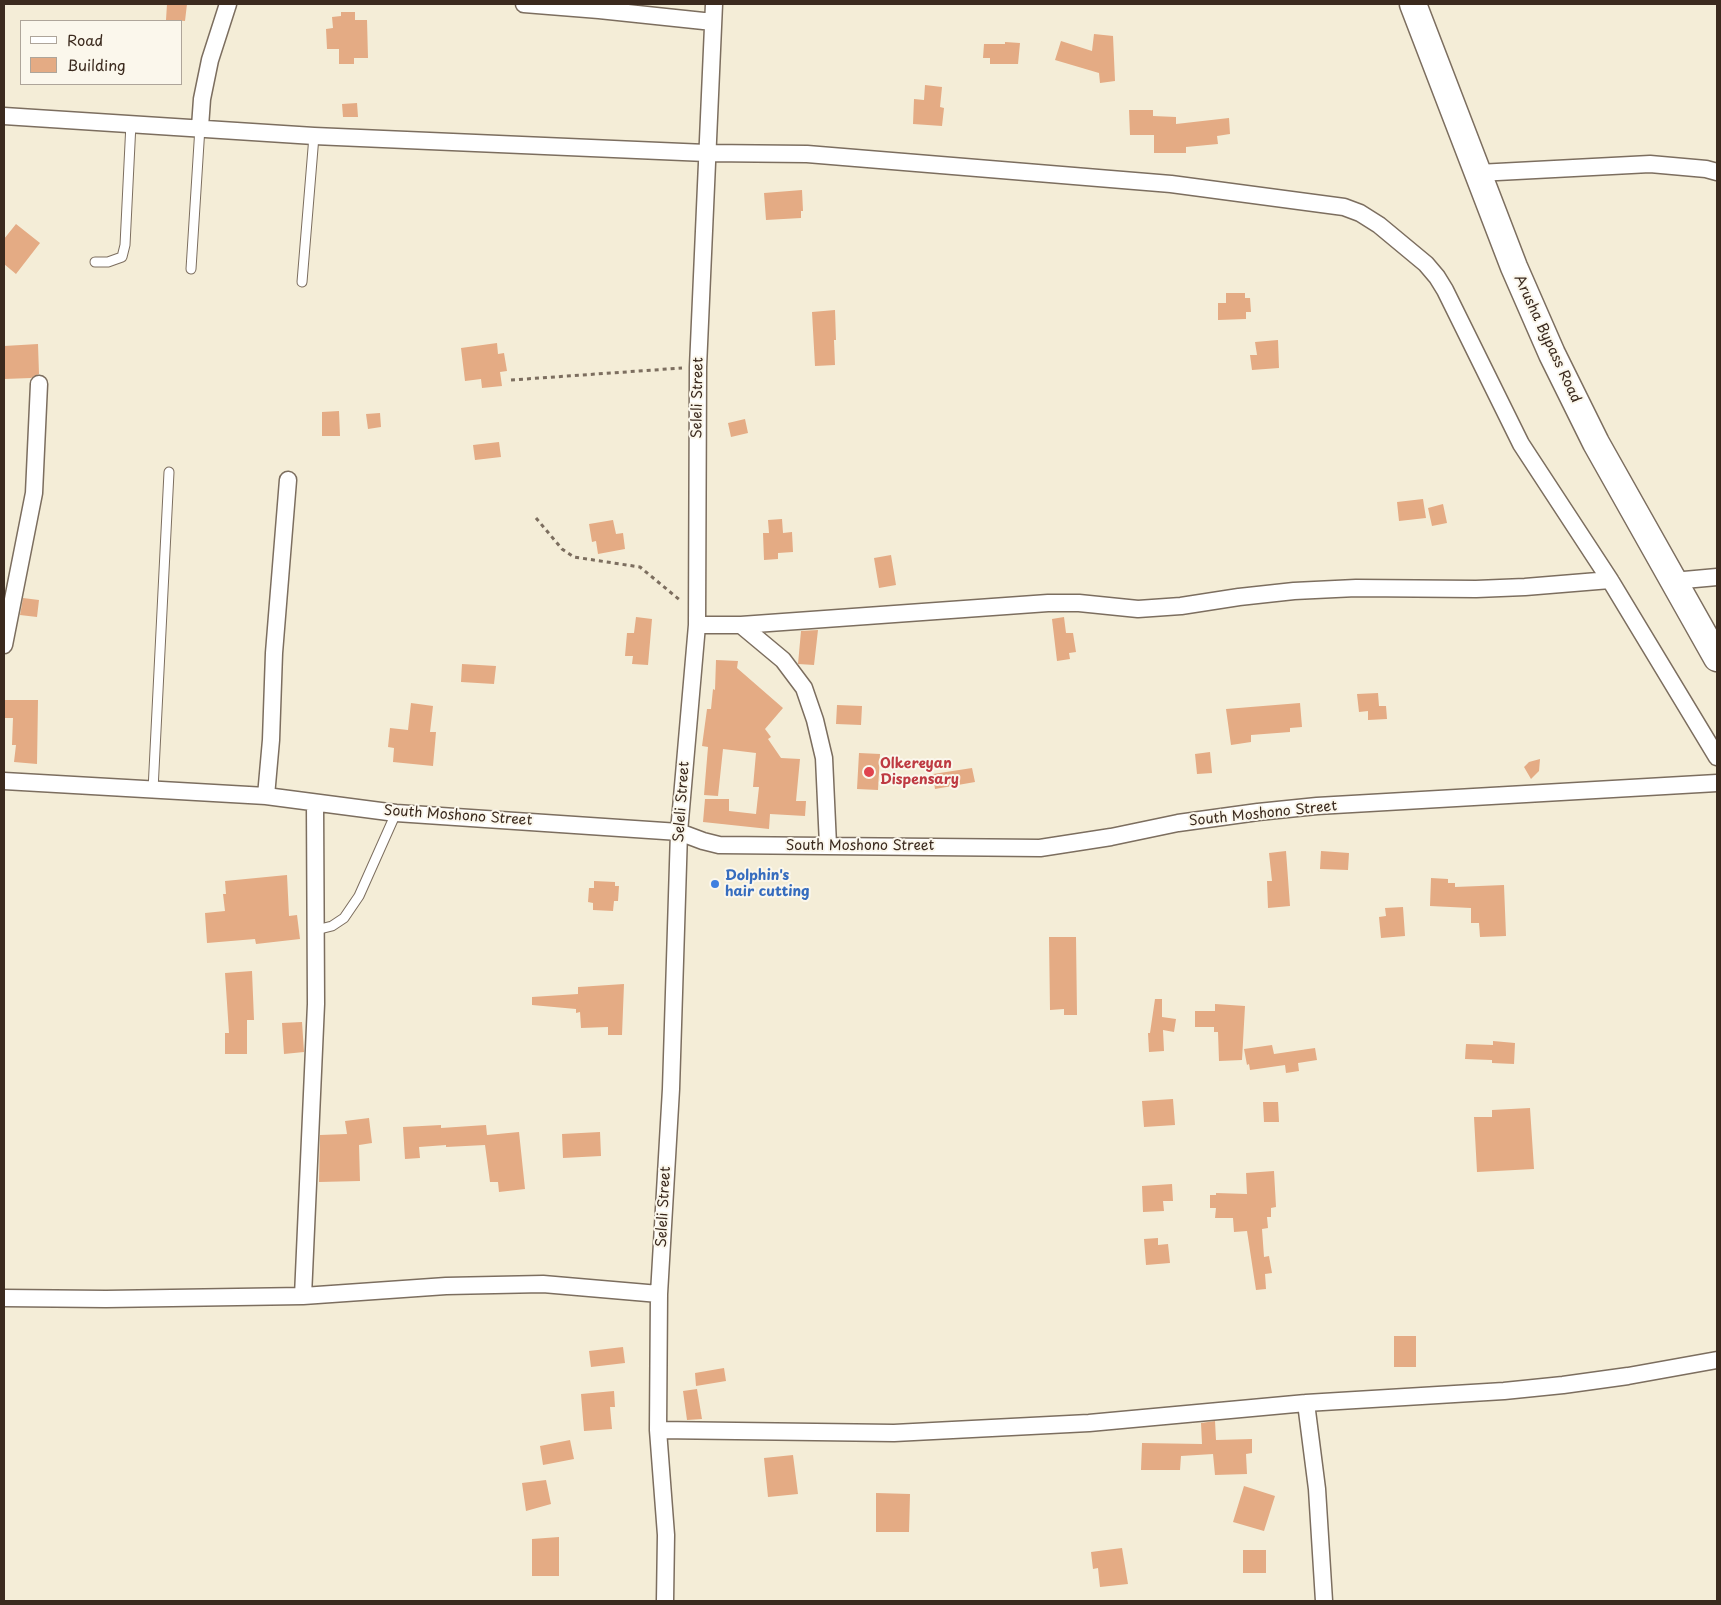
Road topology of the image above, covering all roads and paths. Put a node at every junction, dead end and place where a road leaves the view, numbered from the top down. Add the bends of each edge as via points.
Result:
1 (228, 4) edge
2 (524, 4) edge
3 (714, 4) edge
4 (1413, 4) edge
5 (713, 22) junction
6 (4, 116) edge
7 (131, 123) junction
8 (200, 127) junction
9 (314, 136) junction
10 (706, 153) junction
11 (1717, 172) edge
12 (1478, 173) junction
13 (95, 262) dead end
14 (191, 270) dead end
15 (302, 282) dead end
16 (698, 367) junction
17 (511, 380) dead end
18 (39, 384) dead end
19 (169, 472) dead end
20 (288, 480) dead end
21 (536, 518) dead end
22 (1717, 577) edge
23 (1610, 580) junction
24 (1673, 581) junction
25 (697, 620) junction
26 (741, 625) junction
27 (4, 645) edge
28 (1717, 658) edge
29 (1717, 757) edge
30 (4, 781) edge
31 (1717, 783) edge
32 (153, 790) junction
33 (266, 796) junction
34 (315, 803) junction
35 (396, 813) junction
36 (679, 832) junction
37 (828, 845) junction
38 (316, 930) junction
39 (659, 1294) junction
40 (303, 1296) junction
41 (4, 1298) edge
42 (1717, 1360) edge
43 (1306, 1402) junction
44 (658, 1430) junction
45 (665, 1601) edge
46 (1324, 1601) edge

1 - 8 street via 210,60
2 - 5 street
3 - 5 street, Seleli Street
4 - 12 main road, Arusha Bypass Road
5 - 10 street, Seleli Street
6 - 7 street
7 - 8 street
7 - 13 lane via 122,257
8 - 9 street
8 - 14 lane
9 - 10 street
9 - 15 lane
10 - 16 street, Seleli Street
10 - 23 street via 807,154 1171,184 1344,207 1360,213 1426,264 1437,277 1521,444
11 - 12 street via 1650,164
12 - 24 main road, Arusha Bypass Road via 1552,354 1596,443
16 - 17 path
16 - 25 street, Seleli Street
18 - 27 street via 34,493
19 - 32 lane
20 - 33 street
21 - 25 path via 562,549 574,557 640,567
22 - 24 street
23 - 26 street via 1476,589 1294,591 1138,609 1048,603
23 - 29 street
24 - 28 main road, Arusha Bypass Road
25 - 26 street
25 - 36 street, Seleli Street
26 - 37 street via 783,660 804,688 824,758
30 - 32 street, South Moshono Street
31 - 37 street, South Moshono Street via 1317,806 1178,823 1040,848
32 - 33 street, South Moshono Street
33 - 34 street, South Moshono Street
34 - 35 street, South Moshono Street
34 - 38 street
35 - 36 street, South Moshono Street
35 - 38 lane via 359,896 344,918 332,926
36 - 37 street, South Moshono Street via 719,845
36 - 39 street, Seleli Street via 671,1089
38 - 40 street via 316,1004
39 - 40 street via 543,1284 446,1286
39 - 44 street, Seleli Street
40 - 41 street
42 - 43 street via 1628,1376 1504,1391
43 - 44 street via 1089,1423 894,1433
43 - 46 street via 1317,1489
44 - 45 street, Seleli Street via 666,1535

